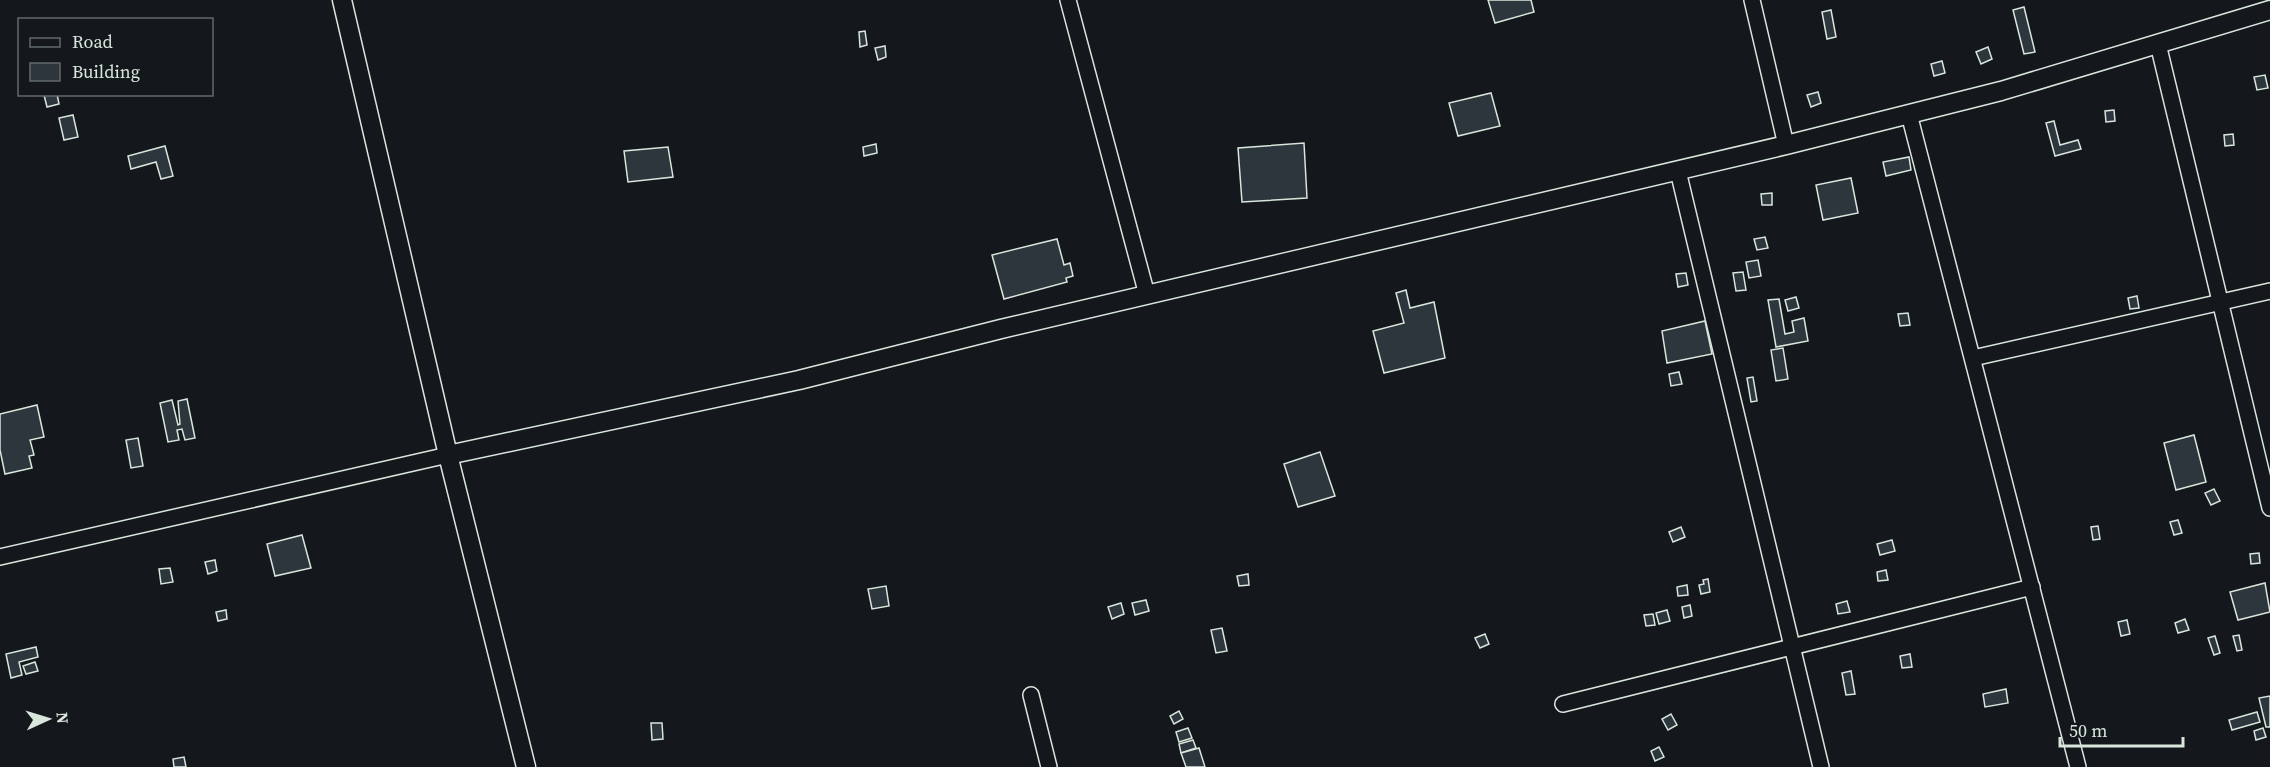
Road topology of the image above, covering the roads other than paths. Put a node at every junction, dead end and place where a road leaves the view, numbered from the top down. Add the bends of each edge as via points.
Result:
1 (342, 0) edge
2 (1068, 0) edge
3 (1752, 0) edge
4 (2270, 10) edge
5 (2158, 44) junction
6 (1909, 114) junction
7 (1786, 146) junction
8 (1678, 171) junction
9 (2270, 291) edge
10 (1147, 295) junction
11 (2220, 303) junction
12 (1973, 358) junction
13 (448, 455) junction
14 (2270, 508) edge
15 (0, 557) edge
16 (2032, 587) junction
17 (1792, 645) junction
18 (1031, 695) dead end
19 (1563, 704) dead end
20 (526, 767) edge
21 (1049, 767) edge
22 (1821, 767) edge
23 (2078, 767) edge

1 - 13 street
2 - 10 street
3 - 7 street
4 - 5 street
5 - 6 street
5 - 11 street
6 - 7 street
6 - 12 street
7 - 8 street
8 - 10 street
8 - 17 street
9 - 11 street
10 - 13 street via 799,380
11 - 12 street
11 - 14 street
12 - 16 street
13 - 15 street
13 - 20 street
16 - 17 street
16 - 23 street
17 - 19 street
17 - 22 street
18 - 21 street

